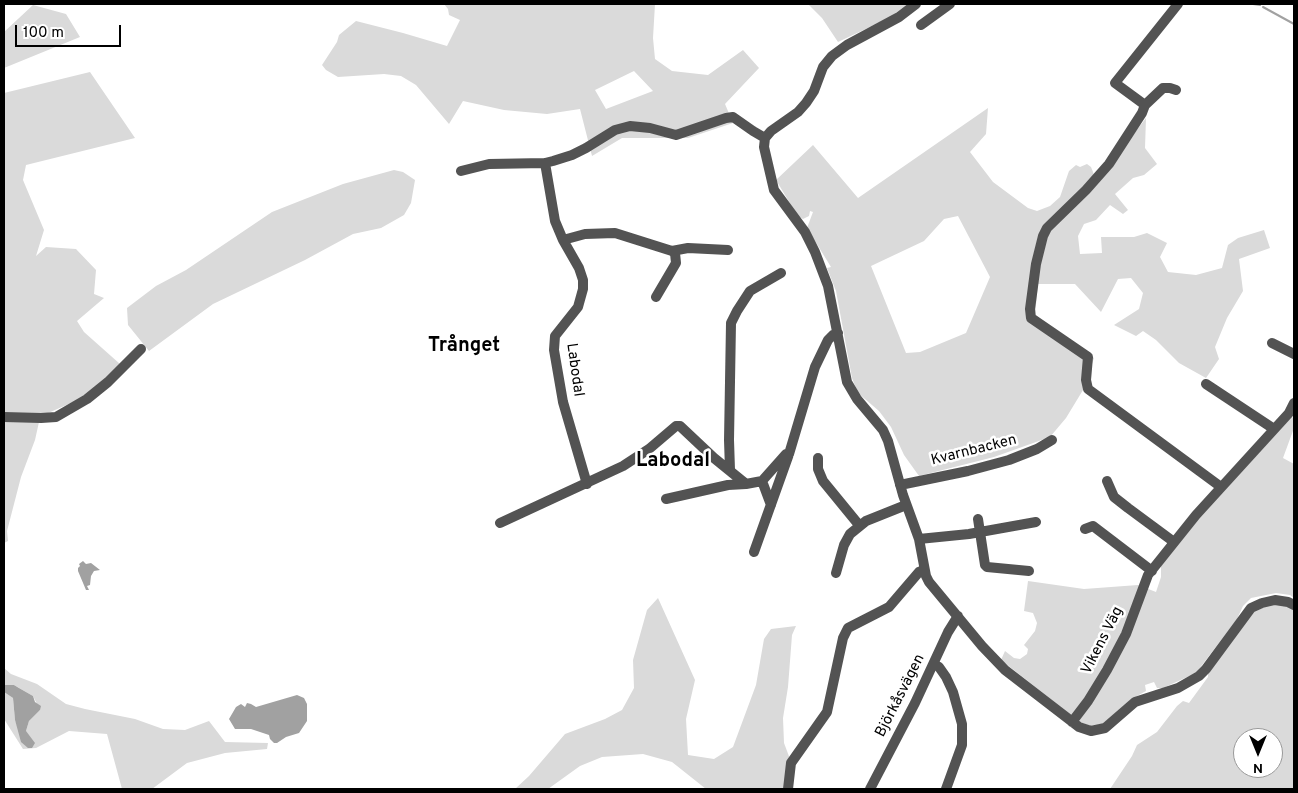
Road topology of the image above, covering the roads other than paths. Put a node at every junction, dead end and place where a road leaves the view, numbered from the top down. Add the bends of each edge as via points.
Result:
1 (916, 4) edge
2 (1178, 4) edge
3 (947, 5) edge
4 (921, 25) dead end
5 (1176, 90) dead end
6 (1145, 105) junction
7 (766, 138) junction
8 (545, 163) junction
9 (461, 172) dead end
10 (563, 240) junction
11 (728, 250) dead end
12 (672, 251) junction
13 (781, 273) dead end
14 (656, 297) dead end
15 (838, 333) junction
16 (1272, 343) dead end
17 (141, 350) dead end
18 (1294, 354) edge
19 (1206, 384) dead end
20 (1294, 403) edge
21 (1292, 414) edge
22 (4, 418) edge
23 (1274, 429) junction
24 (1052, 440) dead end
25 (789, 454) junction
26 (818, 458) dead end
27 (730, 470) junction
28 (762, 481) junction
29 (1107, 481) dead end
30 (587, 484) junction
31 (746, 484) junction
32 (900, 485) junction
33 (1221, 487) junction
34 (666, 499) dead end
35 (771, 505) junction
36 (906, 505) junction
37 (978, 519) dead end
38 (1036, 522) dead end
39 (500, 523) dead end
40 (859, 525) junction
41 (1085, 529) dead end
42 (980, 532) junction
43 (919, 539) junction
44 (1174, 542) junction
45 (754, 552) dead end
46 (924, 570) junction
47 (1029, 571) dead end
48 (1152, 571) junction
49 (836, 573) dead end
50 (1294, 605) edge
51 (958, 616) junction
52 (934, 664) junction
53 (1072, 722) junction
54 (788, 789) edge
55 (870, 789) edge
56 (946, 789) edge

1 - 7 street via 832,56 806,103
2 - 6 street via 1115,83
3 - 4 street
5 - 6 street via 1163,88
6 - 33 street via 1109,164 1047,228 1036,264 1031,318 1088,357 1088,390
7 - 8 street via 733,118 676,134 630,126 615,130 572,155
7 - 15 street via 764,147 771,184 815,252 828,286
8 - 9 street via 496,163
8 - 10 street, Labodal via 555,221
10 - 12 street via 585,234 615,233
10 - 30 street, Labodal via 579,268 583,288 576,310 554,336 554,350 563,402
11 - 12 street via 688,248
12 - 14 street via 676,263
13 - 27 street via 750,291 731,323
15 - 25 street via 828,340 815,368
15 - 32 street via 847,382 883,430
16 - 18 street
17 - 22 street via 87,399 56,416
19 - 23 street
20 - 21 street, Vikens Väg
21 - 23 street, Vikens Väg
23 - 33 street, Vikens Väg
24 - 32 street, Kvarnbacken via 1009,460
25 - 28 street
25 - 35 street
26 - 40 street via 823,481
27 - 30 street via 680,426 676,426 637,458
27 - 31 street
28 - 31 street
28 - 35 street
29 - 44 street via 1114,496
30 - 39 street
31 - 34 street
32 - 36 street
33 - 44 street, Vikens Väg
35 - 45 street
36 - 40 street
36 - 43 street
37 - 42 street
38 - 42 street
40 - 49 street via 846,540
41 - 48 street via 1093,526
42 - 43 street
42 - 47 street via 987,567
43 - 46 street
44 - 48 street, Vikens Väg
46 - 51 street via 933,587
46 - 54 street via 889,607 848,628 827,712 791,763
48 - 53 street, Vikens Väg via 1107,670
50 - 53 street via 1275,600 1252,608 1198,676 1178,688 1135,702 1105,728 1084,730
51 - 52 street, Björkåsvägen
51 - 53 street via 1005,670
52 - 55 street, Björkåsvägen
52 - 56 street via 954,692 962,724 962,745

